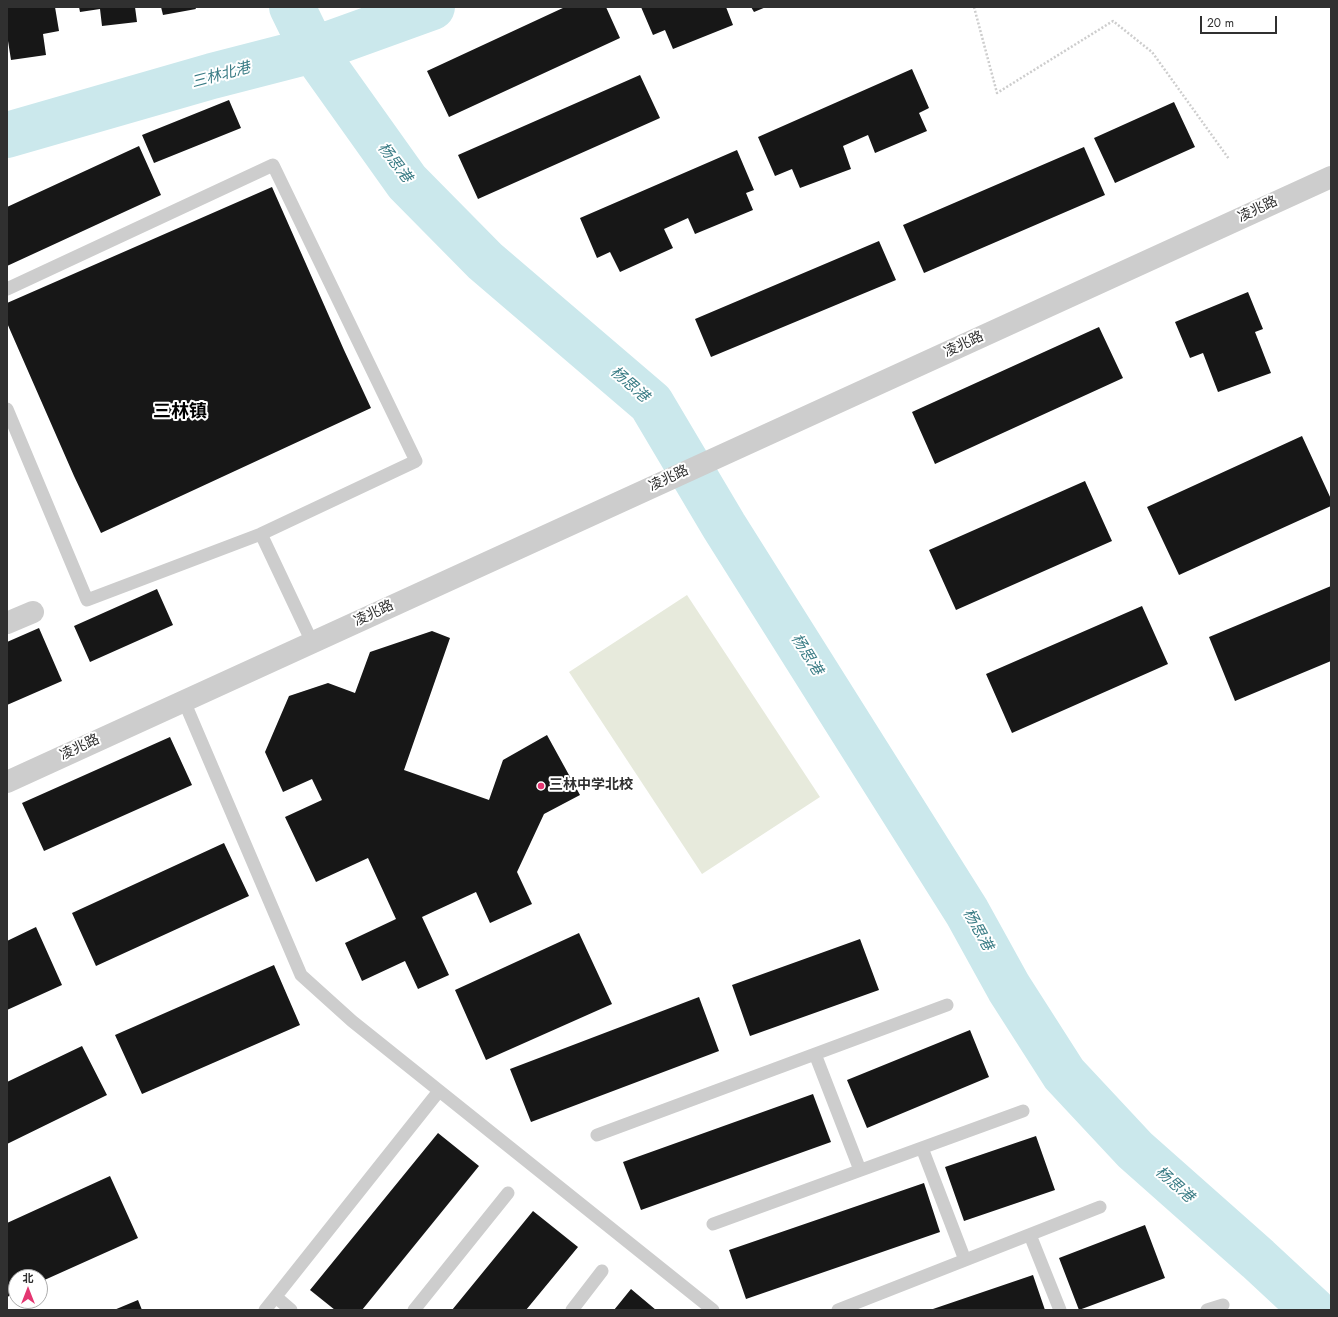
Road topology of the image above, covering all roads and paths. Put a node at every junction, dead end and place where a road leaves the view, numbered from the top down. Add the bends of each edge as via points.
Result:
1 (974, 7) edge
2 (1229, 159) dead end
3 (1331, 177) edge
4 (7, 289) edge
5 (7, 409) edge
6 (261, 534) junction
7 (33, 612) dead end
8 (7, 623) edge
9 (312, 642) junction
10 (184, 701) junction
11 (7, 782) edge
12 (947, 1005) dead end
13 (816, 1054) junction
14 (439, 1091) junction
15 (1023, 1111) dead end
16 (597, 1135) dead end
17 (922, 1148) junction
18 (860, 1170) junction
19 (508, 1193) dead end
20 (1100, 1207) dead end
21 (713, 1224) dead end
22 (1030, 1235) junction
23 (965, 1260) junction
24 (602, 1271) dead end
25 (276, 1297) junction
26 (1222, 1305) dead end
27 (265, 1310) edge
28 (292, 1310) edge
29 (414, 1310) edge
30 (572, 1310) edge
31 (713, 1310) edge
32 (838, 1310) edge
33 (1060, 1310) edge
34 (1207, 1310) edge

1 - 2 path via 997,93 1113,21 1152,52
3 - 9 street, 凌兆路
4 - 6 lane via 273,164 416,461
5 - 6 lane via 87,600
6 - 9 lane
7 - 8 street
9 - 10 street, 凌兆路
10 - 11 street, 凌兆路
10 - 14 lane via 301,975 352,1021
12 - 13 lane
13 - 16 lane
13 - 18 lane
14 - 25 lane
14 - 31 lane
15 - 17 lane
17 - 18 lane
17 - 23 lane
18 - 21 lane
19 - 29 lane
20 - 22 lane
22 - 23 lane
22 - 33 lane
23 - 32 lane
24 - 30 lane
25 - 27 lane
25 - 28 lane
26 - 34 lane

